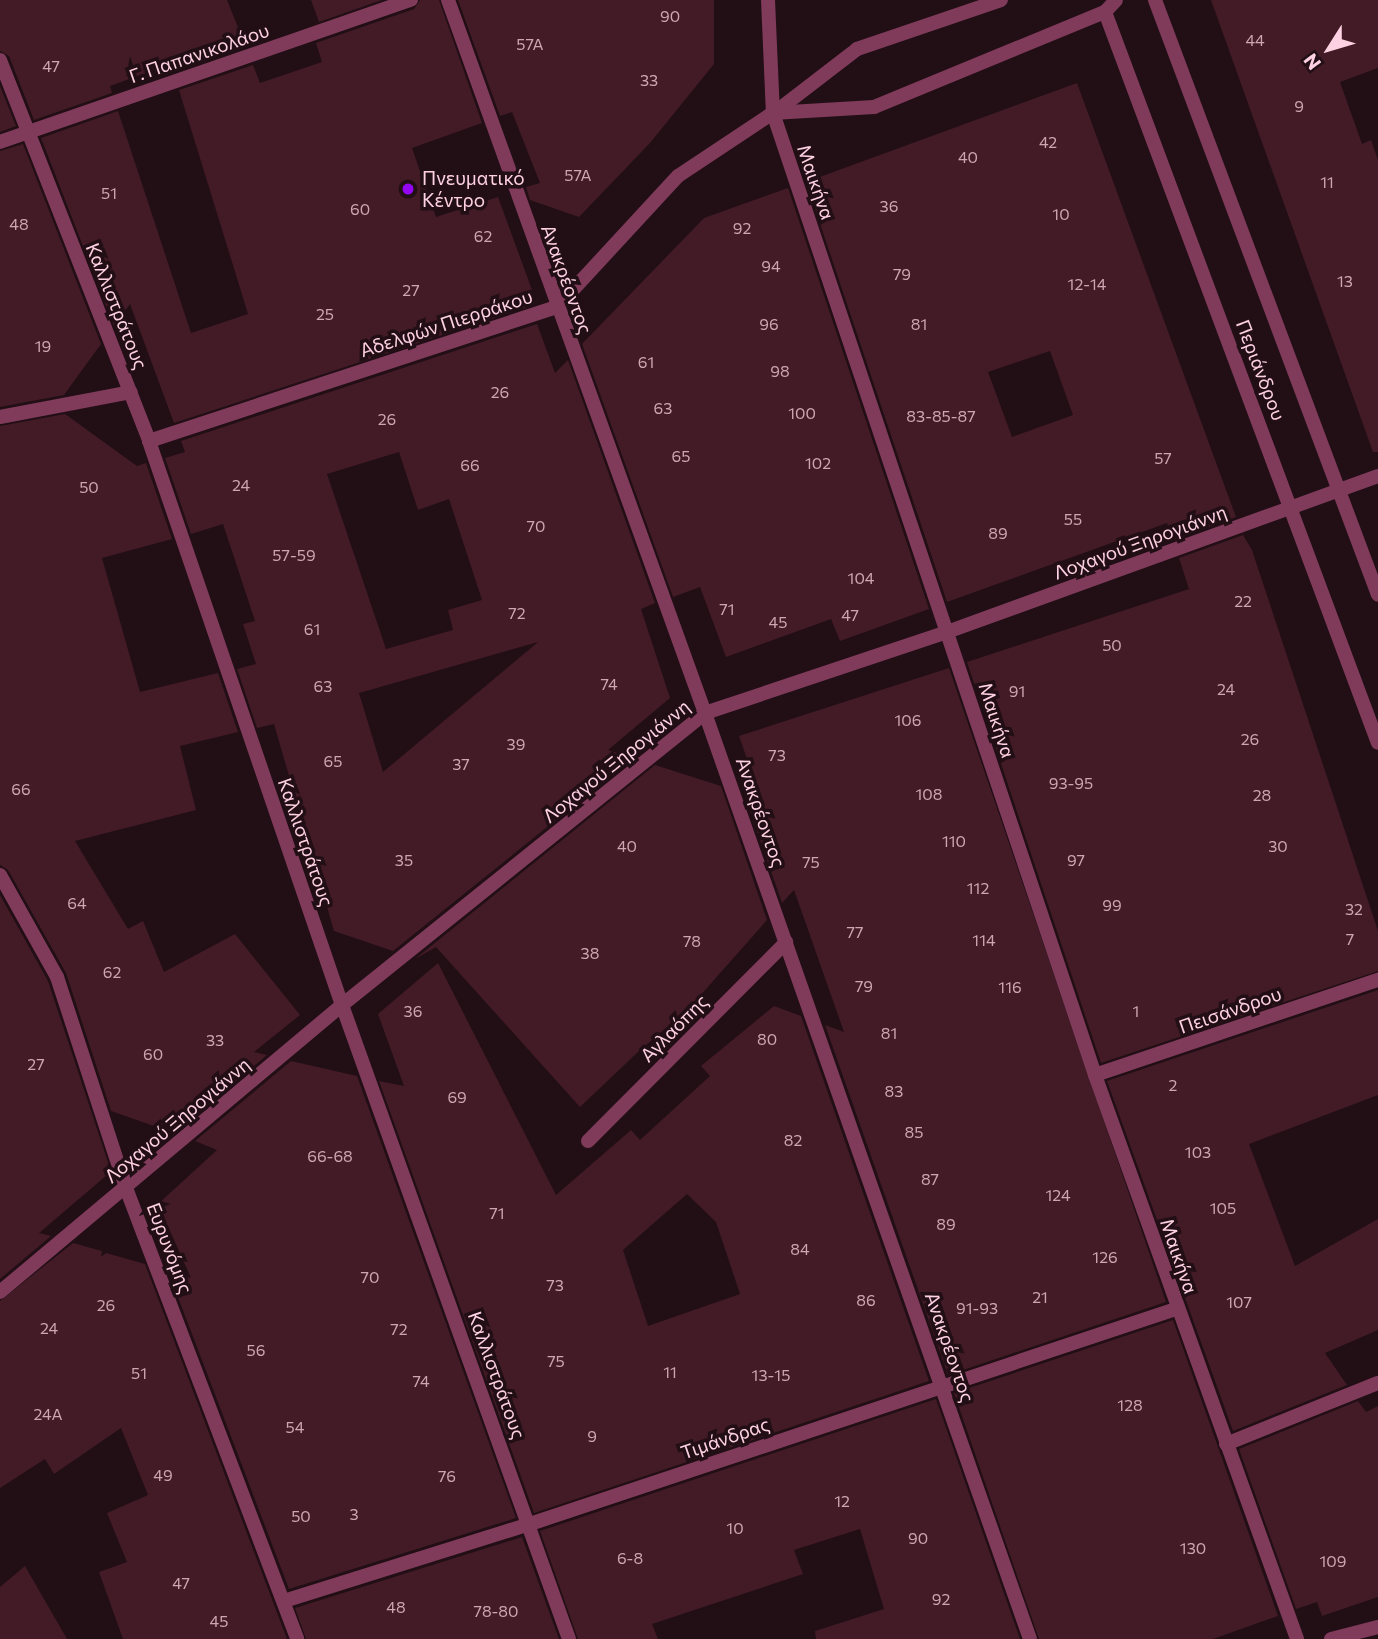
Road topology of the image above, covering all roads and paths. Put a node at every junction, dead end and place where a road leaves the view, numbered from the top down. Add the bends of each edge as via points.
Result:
1 (411, 0) edge
2 (448, 0) edge
3 (768, 0) edge
4 (1001, 0) edge
5 (1116, 0) edge
6 (1156, 0) edge
7 (1105, 12) junction
8 (0, 60) edge
9 (773, 113) junction
10 (27, 132) junction
11 (0, 142) edge
12 (557, 307) junction
13 (131, 392) junction
14 (0, 417) edge
15 (149, 440) junction
16 (1378, 476) edge
17 (1339, 491) junction
18 (1293, 508) junction
19 (1378, 595) edge
20 (947, 632) junction
21 (705, 713) junction
22 (1378, 743) edge
23 (0, 875) edge
24 (786, 942) junction
25 (1378, 980) edge
26 (342, 1005) junction
27 (1095, 1075) junction
28 (589, 1141) dead end
29 (126, 1188) junction
30 (0, 1293) edge
31 (1177, 1309) junction
32 (1378, 1383) edge
33 (943, 1385) junction
34 (1226, 1444) junction
35 (530, 1524) junction
36 (284, 1601) junction
37 (1378, 1627) edge
38 (297, 1639) edge
39 (569, 1639) edge
40 (1030, 1639) edge
41 (1297, 1639) edge
42 (1331, 1639) edge

1 - 10 street, Γ. Παπανικολάου
2 - 12 street, Ανακρέοντος
3 - 9 street, Μαικήνα
4 - 9 street, Αδελφών Πιερράκου via 857,49
5 - 7 street
6 - 17 street, Περιάνδρου
7 - 9 street via 874,107
7 - 18 street, Περιάνδρου
8 - 10 street, Καλλιστράτους
9 - 12 street, Αδελφών Πιερράκου via 678,177
9 - 20 street, Μαικήνα
10 - 11 street, Γ. Παπανικολάου
10 - 13 street, Καλλιστράτους
12 - 15 street, Αδελφών Πιερράκου
12 - 21 street, Ανακρέοντος
13 - 14 street
13 - 15 street, Καλλιστράτους
15 - 26 street, Καλλιστράτους
16 - 17 street, Λοχαγού Ξηρογιάννη
17 - 18 street, Λοχαγού Ξηρογιάννη
17 - 19 street, Περιάνδρου
18 - 20 street, Λοχαγού Ξηρογιάννη
18 - 22 street, Περιάνδρου
20 - 21 street, Λοχαγού Ξηρογιάννη
20 - 27 street, Μαικήνα
21 - 24 street, Ανακρέοντος
21 - 26 street, Λοχαγού Ξηρογιάννη
23 - 29 street, Ευρυνόμης via 57,977
24 - 28 street, Αγλαόπης
24 - 33 street, Ανακρέοντος
25 - 27 street, Πεισάνδρου
26 - 29 street, Λοχαγού Ξηρογιάννη
26 - 35 street, Καλλιστράτους
27 - 31 street, Μαικήνα
29 - 30 street, Λοχαγού Ξηρογιάννη
29 - 36 street, Ευρυνόμης
31 - 33 street, Τιμάνδρας
31 - 34 street, Μαικήνα
32 - 34 street
33 - 35 street, Τιμάνδρας
33 - 40 street, Ανακρέοντος
34 - 41 street, Μαικήνα
35 - 36 street, Τιμάνδρας
35 - 39 street, Καλλιστράτους
36 - 38 street, Ευρυνόμης
37 - 42 street

